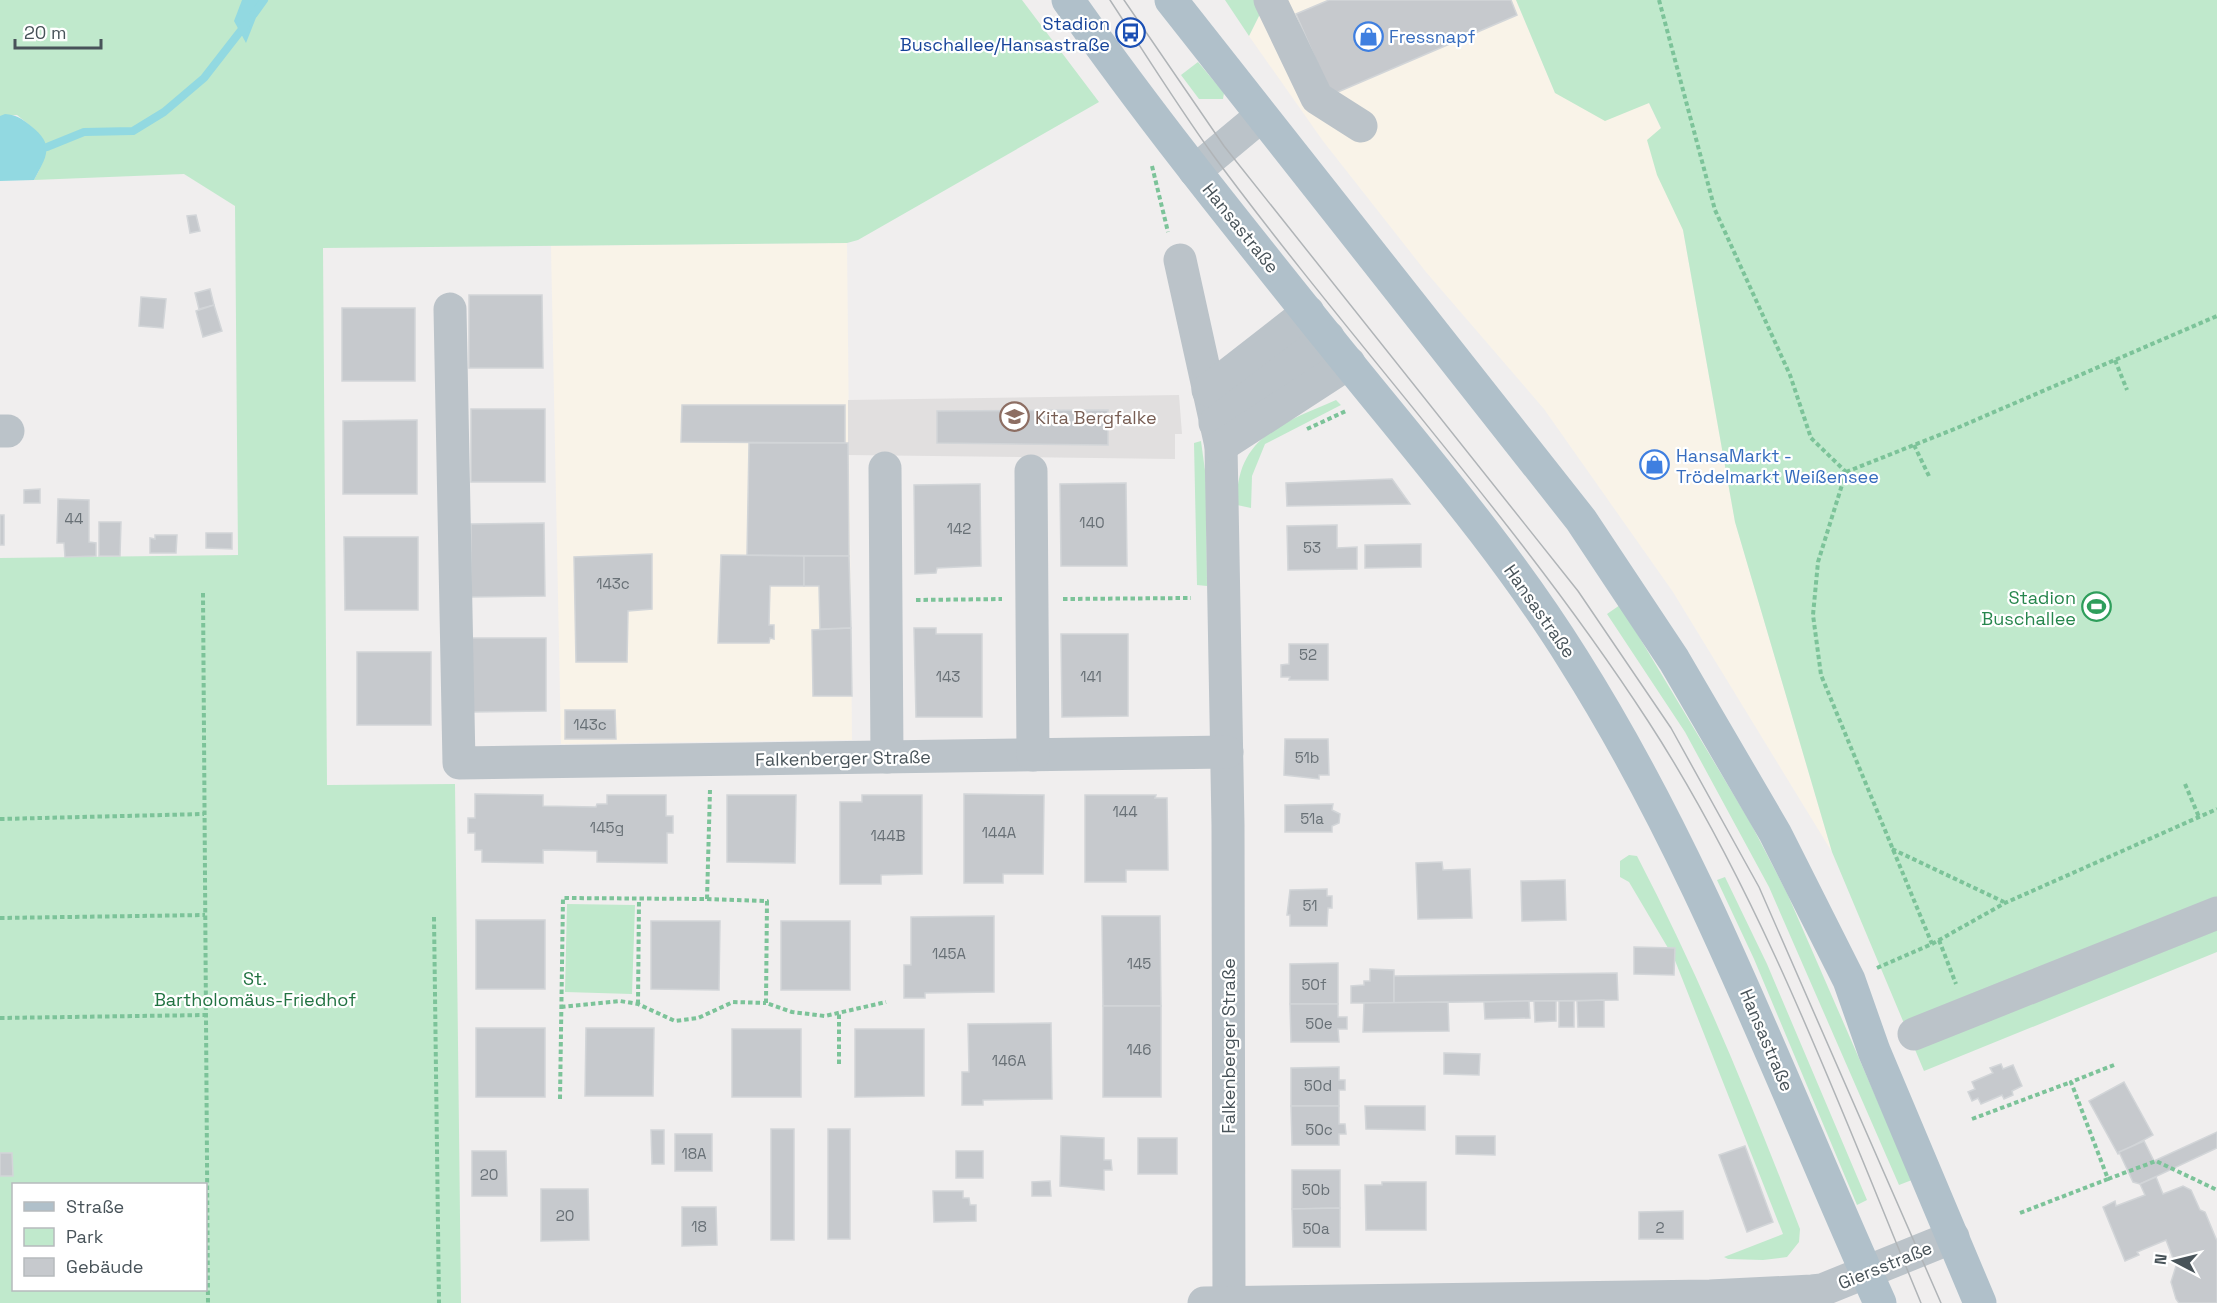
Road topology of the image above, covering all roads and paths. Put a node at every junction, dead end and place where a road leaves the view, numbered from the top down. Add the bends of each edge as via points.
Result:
1 (1068, 0) edge
2 (1171, 0) edge
3 (1270, 0) edge
4 (1659, 0) edge
5 (1261, 116) junction
6 (1361, 126) dead end
7 (1150, 159) dead end
8 (1195, 171) junction
9 (1180, 260) joint
10 (450, 309) dead end
11 (1308, 312) junction
12 (2217, 316) edge
13 (1328, 337) junction
14 (2115, 360) junction
15 (1349, 363) junction
16 (1208, 390) junction
17 (2127, 390) dead end
18 (1218, 434) junction
19 (1914, 445) junction
20 (885, 468) dead end
21 (1030, 471) dead end
22 (1846, 472) junction
23 (1929, 476) dead end
24 (203, 593) dead end
25 (1227, 752) junction
26 (1033, 755) junction
27 (887, 757) junction
28 (2185, 784) dead end
29 (710, 787) dead end
30 (2217, 809) edge
31 (204, 814) junction
32 (2199, 817) junction
33 (0, 819) edge
34 (1892, 849) junction
35 (639, 899) junction
36 (707, 899) junction
37 (2005, 903) junction
38 (2217, 913) edge
39 (205, 915) junction
40 (434, 917) dead end
41 (0, 918) edge
42 (1939, 940) junction
43 (1932, 944) junction
44 (1883, 966) dead end
45 (1957, 985) dead end
46 (886, 1002) dead end
47 (766, 1003) junction
48 (638, 1004) junction
49 (561, 1007) junction
50 (840, 1013) junction
51 (206, 1015) junction
52 (0, 1018) edge
53 (1914, 1034) dead end
54 (839, 1064) dead end
55 (2114, 1065) dead end
56 (2071, 1082) junction
57 (560, 1099) dead end
58 (1972, 1119) dead end
59 (2108, 1179) junction
60 (2217, 1190) edge
61 (2020, 1213) dead end
62 (1953, 1237) junction
63 (1866, 1273) junction
64 (208, 1303) edge
65 (439, 1303) edge
66 (1204, 1303) edge
67 (1229, 1303) edge
68 (1880, 1303) edge
69 (1980, 1303) edge

1 - 8 main road, Hansastraße via 1134,94
2 - 5 main road
3 - 6 street via 1317,98
4 - 22 path via 1715,210 1790,375 1811,438
5 - 8 street
5 - 62 main road via 1581,519 1674,660 1775,833 1849,980 1874,1051
7 - 9 path via 1172,246
8 - 11 main road, Hansastraße
9 - 16 street, Falkenberger Straße
10 - 27 street, Falkenberger Straße via 459,763
11 - 13 main road, Hansastraße
11 - 16 street
12 - 14 path
13 - 15 main road, Hansastraße
13 - 18 street
14 - 17 path
14 - 19 path
15 - 18 street
15 - 63 main road, Hansastraße via 1499,553 1572,656 1625,746 1674,835 1744,985
16 - 18 street, Falkenberger Straße
18 - 25 street, Falkenberger Straße
19 - 22 path
19 - 23 path
20 - 27 street
21 - 26 street
22 - 34 path via 1818,562 1813,615 1821,675
24 - 31 path
25 - 26 street, Falkenberger Straße
25 - 67 street, Falkenberger Straße
26 - 27 street, Falkenberger Straße
28 - 32 path
29 - 36 path
30 - 32 path
31 - 33 path
31 - 39 path
32 - 37 path
34 - 37 path
34 - 43 path
35 - 36 path
35 - 48 path
35 - 49 path via 563,898
36 - 47 path via 767,901
37 - 42 path
38 - 53 street
39 - 41 path
39 - 51 path
40 - 65 path
42 - 43 path
42 - 45 path
43 - 44 path
46 - 50 path
47 - 48 path via 733,1002 698,1018 675,1021
47 - 50 path via 807,1015
48 - 49 path via 620,1001
49 - 57 path
50 - 54 path
51 - 52 path
51 - 64 path
55 - 56 path
56 - 58 path
56 - 59 path
59 - 60 path via 2156,1161
59 - 61 path
62 - 63 street, Giersstraße
62 - 69 main road
63 - 67 street, Giersstraße via 1822,1290 1759,1295
63 - 68 main road, Hansastraße
66 - 67 street, Giersstraße

